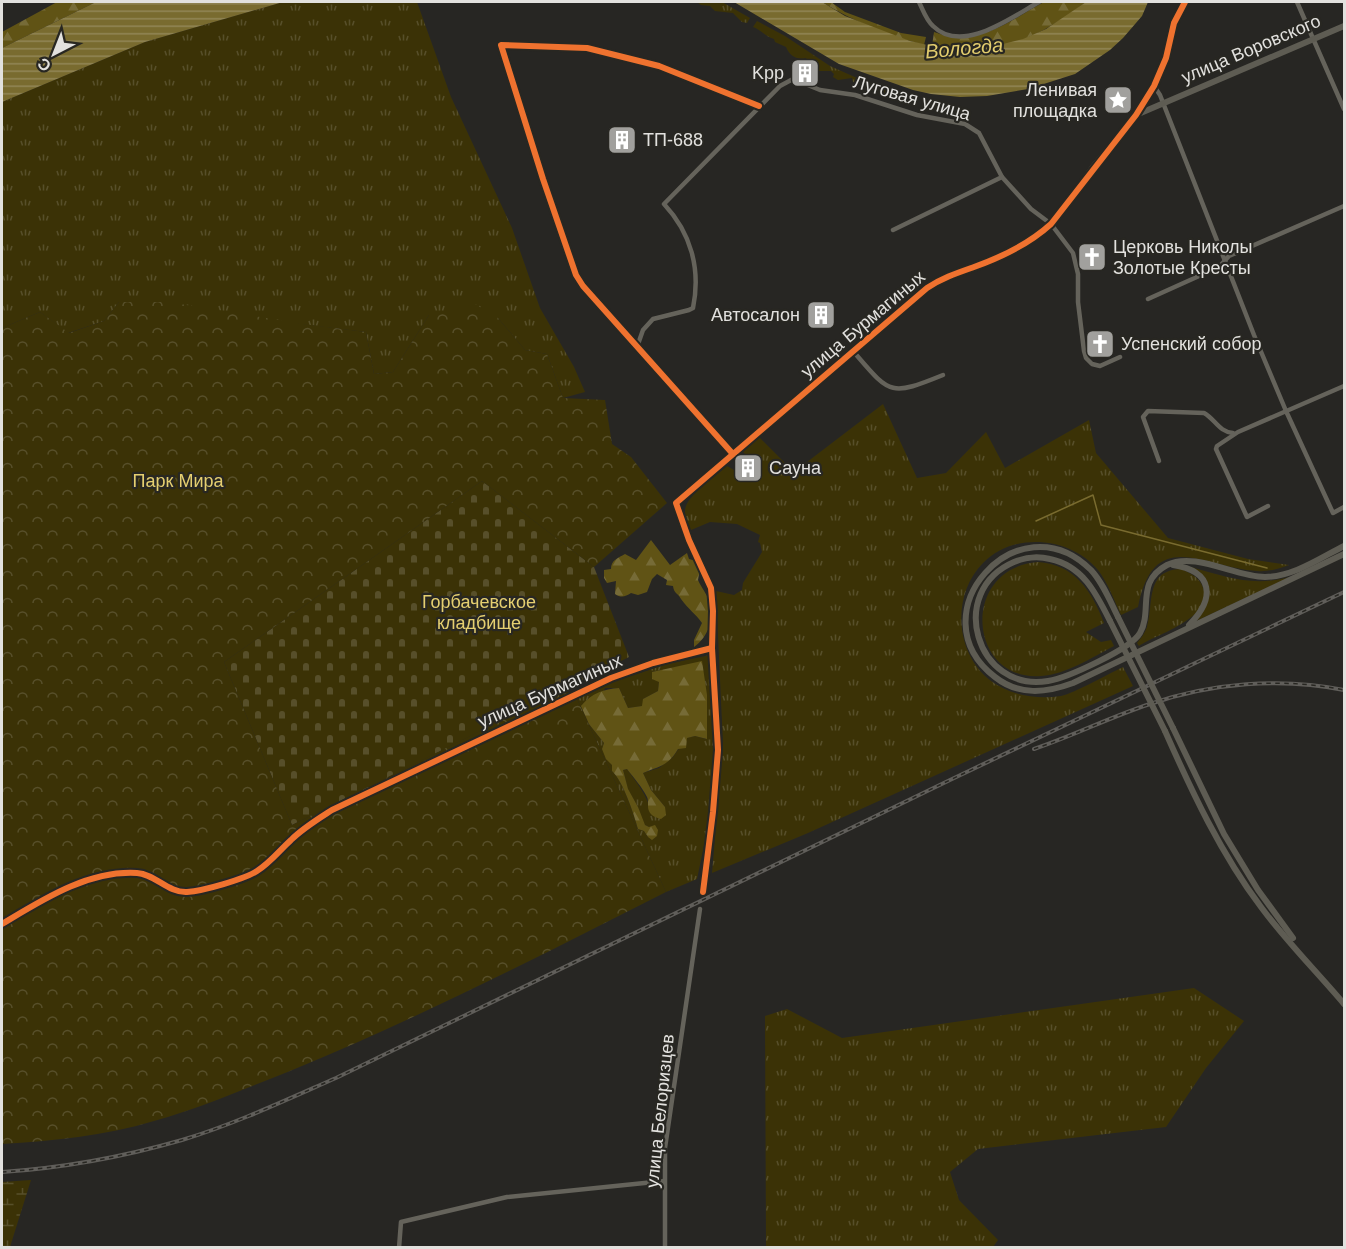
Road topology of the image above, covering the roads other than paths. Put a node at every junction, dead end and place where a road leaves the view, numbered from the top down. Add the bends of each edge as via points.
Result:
1 (919, 2) edge
2 (1039, 2) edge
3 (1185, 2) edge
4 (1297, 2) edge
5 (1344, 26) edge
6 (1314, 39) junction
7 (1154, 86) junction
8 (1163, 104) junction
9 (759, 106) junction
10 (1344, 109) edge
11 (1136, 115) junction
12 (1002, 177) junction
13 (1344, 206) edge
14 (1051, 224) junction
15 (893, 230) dead end
16 (1224, 261) junction
17 (1148, 299) dead end
18 (637, 347) junction
19 (853, 351) junction
20 (1120, 357) dead end
21 (943, 375) dead end
22 (1344, 386) edge
23 (1286, 411) junction
24 (1238, 432) junction
25 (732, 453) junction
26 (1159, 460) dead end
27 (1268, 506) dead end
28 (1344, 507) edge
29 (1344, 546) edge
30 (1344, 554) edge
31 (1169, 565) junction
32 (1185, 629) junction
33 (712, 648) junction
34 (1212, 809) junction
35 (1207, 819) junction
36 (702, 892) dead end
37 (700, 909) dead end
38 (2, 924) edge
39 (1316, 970) junction
40 (1344, 1004) edge
41 (664, 1181) junction
42 (399, 1248) edge
43 (665, 1248) edge

1 - 2 street via 934,28 964,37 978,34
3 - 7 street, улица Бурмагиных via 1174,23
4 - 6 street
5 - 6 main road, улица Воровского
6 - 8 main road, улица Воровского
6 - 10 street
7 - 8 street
7 - 11 street, улица Бурмагиных
8 - 11 main road, улица Воровского
8 - 16 street
9 - 12 street, Луговая улица via 780,86 798,80 820,90 855,95 917,115 965,124 979,133
9 - 18 street via 664,204 680,224 690,246 696,272 695,299 689,310 653,319
9 - 18 street via 659,66 587,48 501,45 576,275
11 - 14 main road, улица Бурмагиных
12 - 14 street, Луговая улица via 1031,210
12 - 15 street
13 - 16 street
14 - 19 main road, улица Бурмагиных via 1014,250 935,283
14 - 20 street, Луговая улица via 1076,263 1086,358 1100,366
16 - 17 street via 1219,267
16 - 23 street
18 - 25 street
19 - 21 street via 877,378 891,387 911,388
19 - 25 main road, улица Бурмагиных
22 - 23 street
23 - 24 street
23 - 28 street via 1333,513
24 - 26 street via 1223,431 1204,413 1148,411 1143,417
24 - 27 street via 1220,442 1216,449 1247,517
25 - 33 main road, улица Бурмагиных via 676,503 711,588
29 - 31 main road via 1272,577 1190,561
30 - 32 main road
31 - 32 main road via 1193,571 1207,591 1203,611
31 - 35 main road, bridge via 1149,584 1143,624 1136,639 1115,652 1056,679 1025,680 1001,670 982,647 976,629 982,592 997,572 1018,560 1039,557 1060,561 1079,572 1110,621 1165,731
32 - 34 main road, bridge via 1073,683 1037,692 1015,688 991,674 974,651 967,629 969,600 980,577 1000,558 1028,548 1057,550 1081,562 1100,581 1118,617 1173,728
33 - 36 street via 718,750
33 - 38 main road, улица Бурмагиных via 611,678 332,810 247,876 189,892 175,891 139,873 113,874 76,884
34 - 35 main road
34 - 39 main road via 1250,878
35 - 39 main road via 1262,909
37 - 41 street, улица Белоризцев via 670,1106
39 - 40 main road
41 - 42 street via 507,1197 401,1222
41 - 43 street, улица Белоризцев

